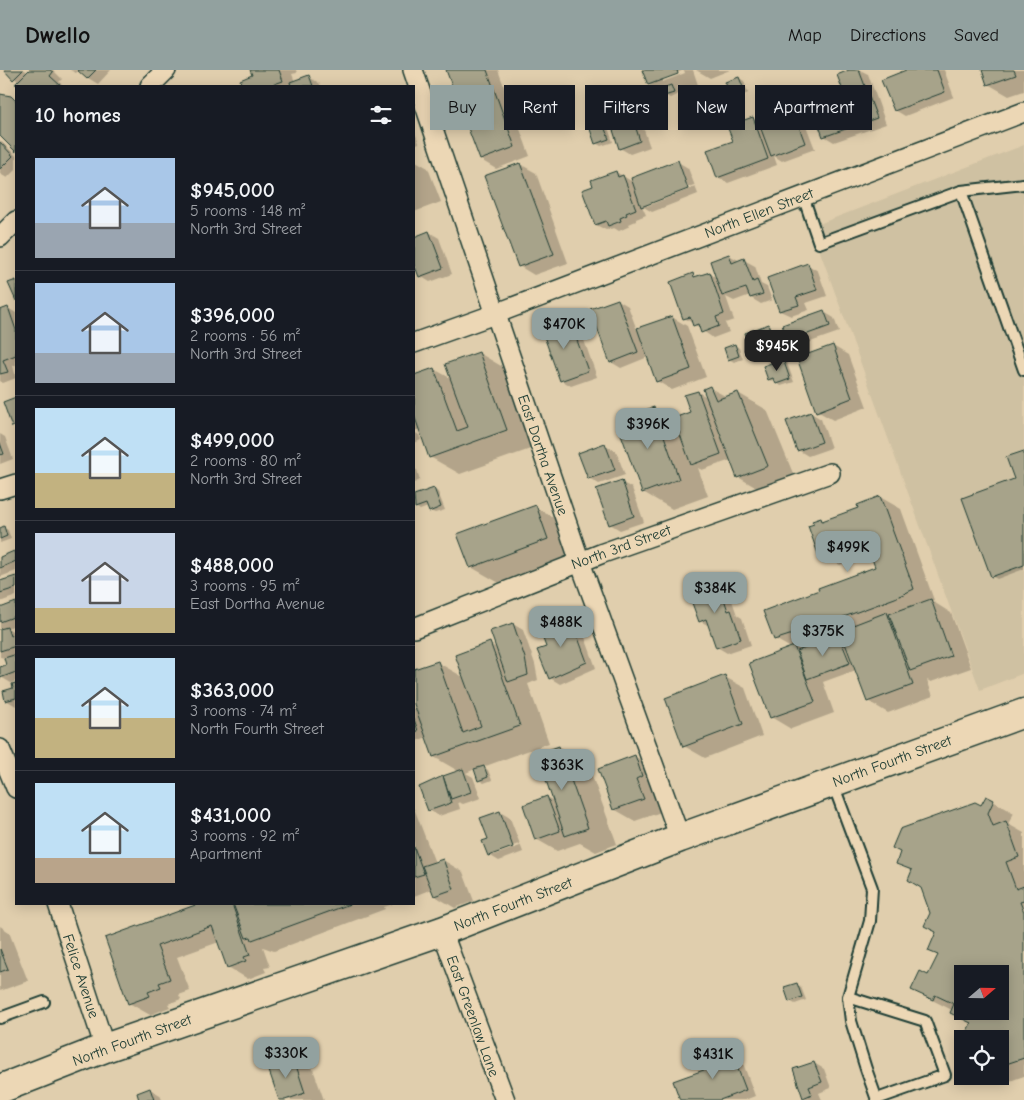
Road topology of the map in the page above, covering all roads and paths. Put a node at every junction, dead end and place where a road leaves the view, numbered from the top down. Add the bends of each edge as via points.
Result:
1 (166, 70) edge
2 (413, 70) edge
3 (151, 85) edge
4 (1024, 112) edge
5 (1024, 184) edge
6 (961, 190) junction
7 (803, 196) junction
8 (15, 222) edge
9 (0, 237) edge
10 (495, 314) junction
11 (415, 344) edge
12 (1024, 370) edge
13 (830, 474) dead end
14 (15, 484) edge
15 (0, 489) edge
16 (580, 562) junction
17 (415, 628) edge
18 (1024, 712) edge
19 (0, 749) edge
20 (832, 783) junction
21 (15, 786) edge
22 (15, 788) edge
23 (0, 793) edge
24 (680, 838) junction
25 (58, 905) edge
26 (442, 931) junction
27 (848, 997) junction
28 (44, 1002) dead end
29 (0, 1018) edge
30 (105, 1048) junction
31 (0, 1089) edge
32 (505, 1100) edge
33 (877, 1100) edge

1 - 3 street
2 - 10 street, East Dortha Avenue
4 - 7 street, North Ellen Street
5 - 6 lane
6 - 7 lane via 819,243
6 - 12 lane
7 - 10 street, North Ellen Street
8 - 9 street
10 - 11 street, North Ellen Street
10 - 16 street, East Dortha Avenue
13 - 16 street, North 3rd Street
14 - 15 street
16 - 17 street, North 3rd Street
16 - 24 street, East Dortha Avenue
18 - 20 main road, North Fourth Street
19 - 21 street
20 - 24 main road, North Fourth Street
20 - 27 lane via 872,888 870,921
22 - 23 street
24 - 26 main road, North Fourth Street
25 - 30 street, Felice Avenue
26 - 30 main road, North Fourth Street
26 - 32 street, East Greenlaw Lane
27 - 33 lane via 851,1021
27 - 33 lane via 925,1021 946,1075
28 - 29 lane
30 - 31 main road, North Fourth Street

